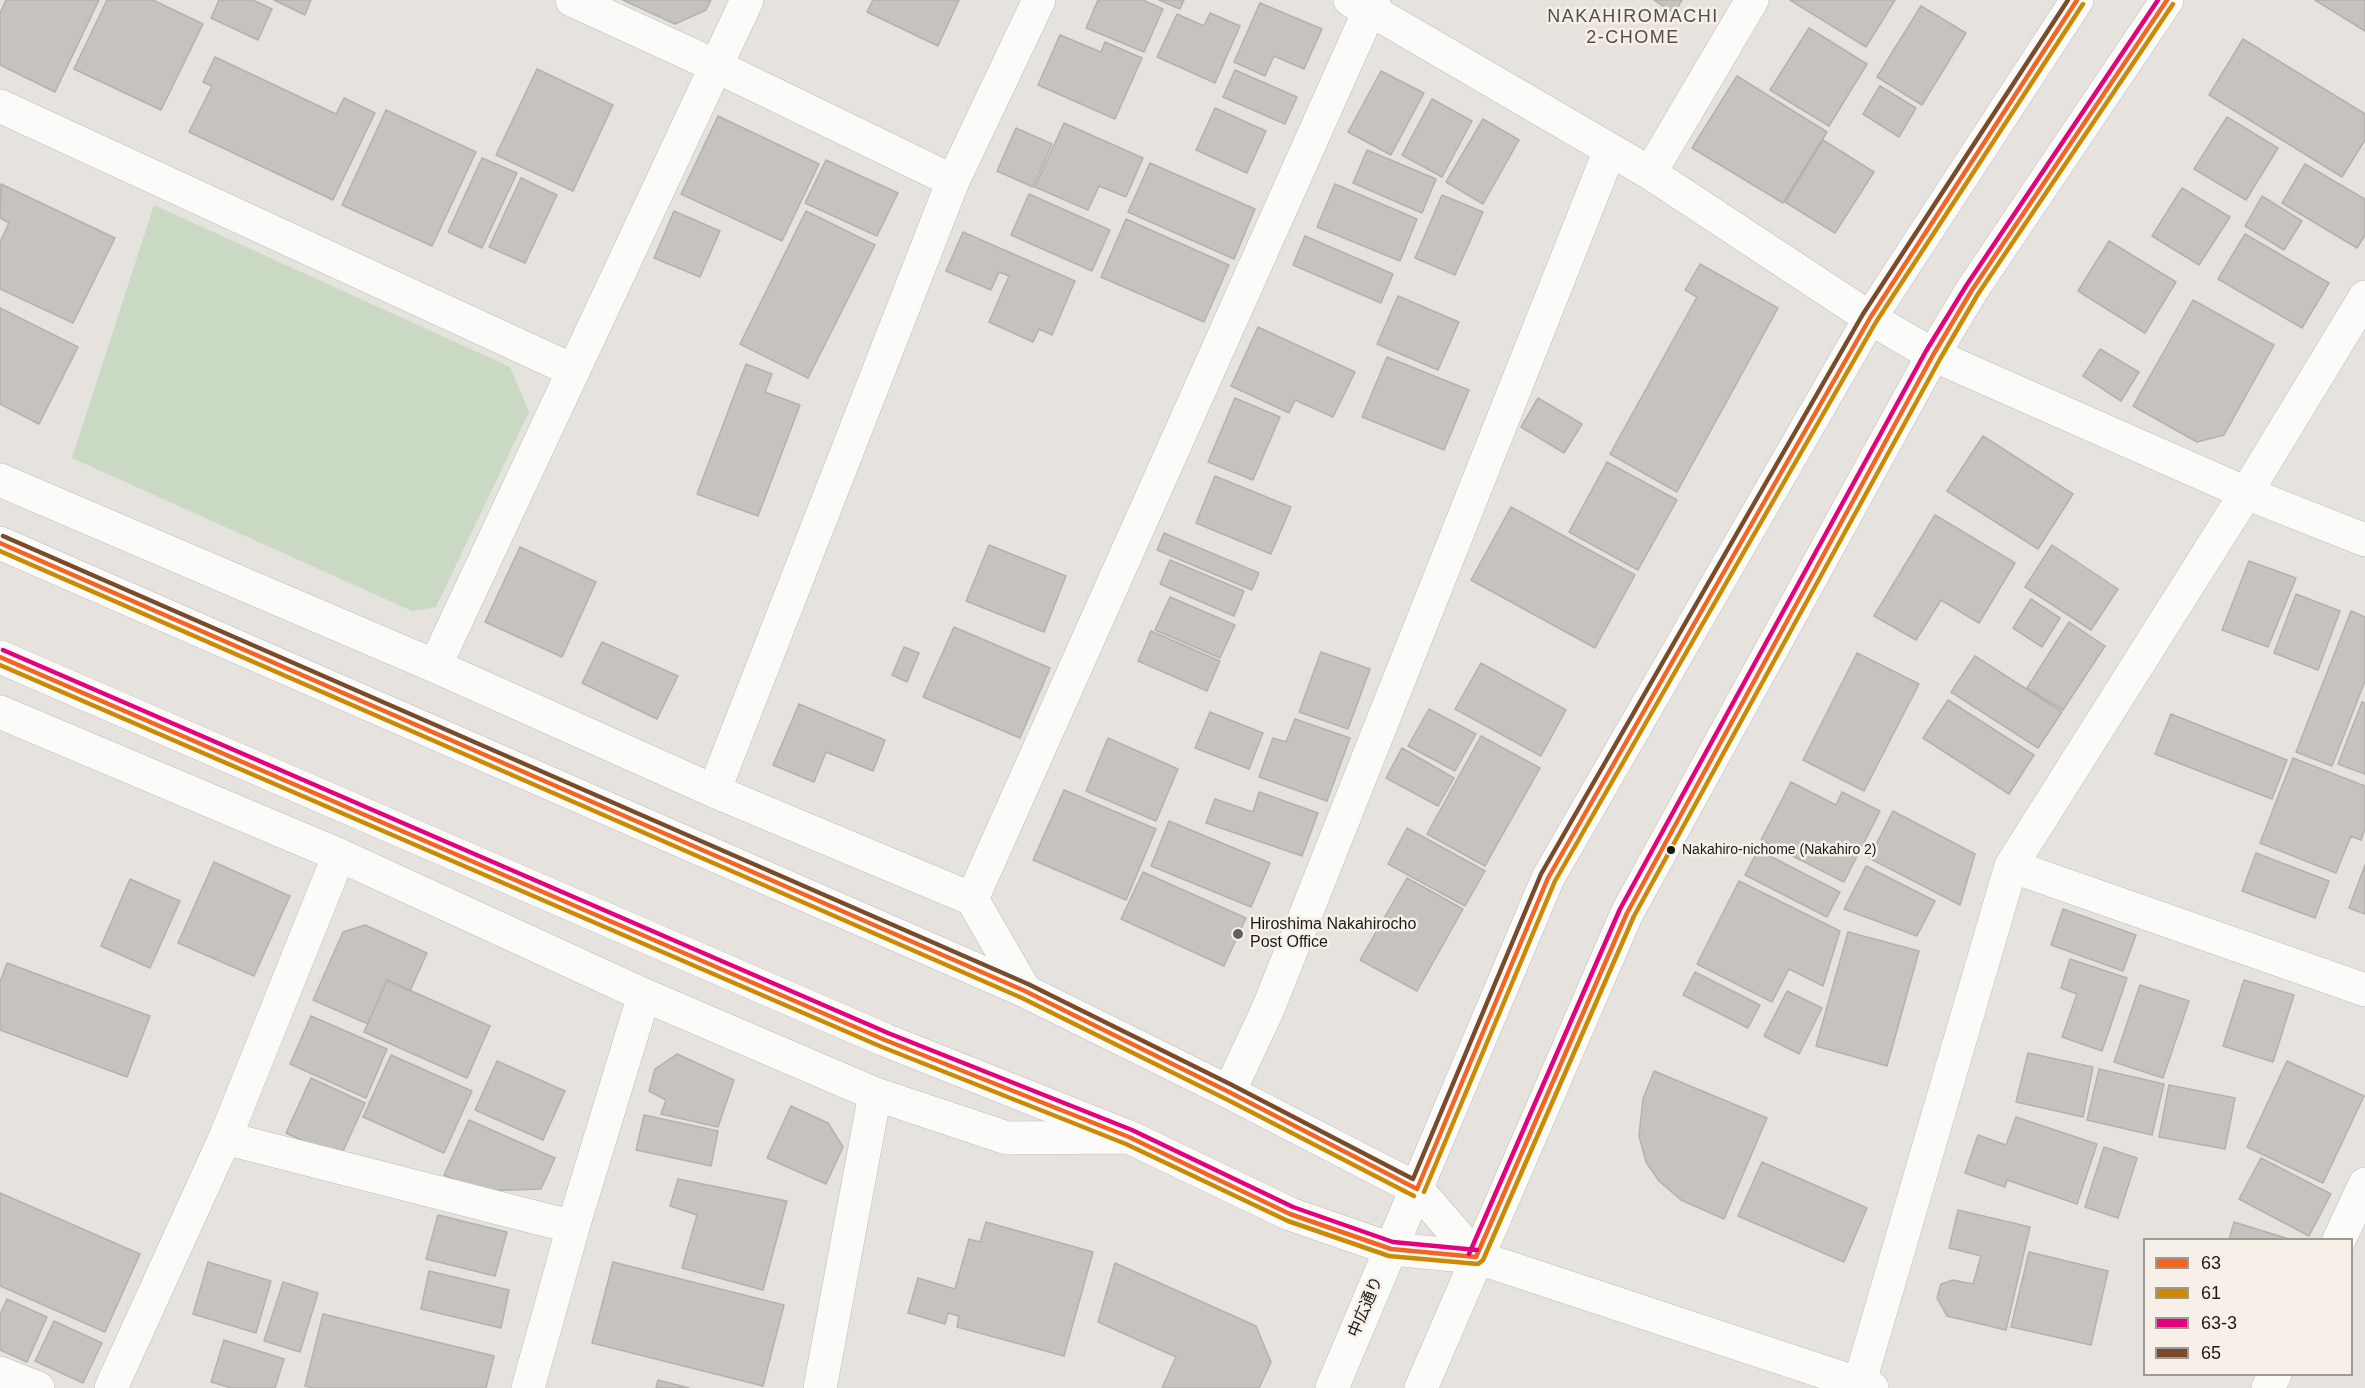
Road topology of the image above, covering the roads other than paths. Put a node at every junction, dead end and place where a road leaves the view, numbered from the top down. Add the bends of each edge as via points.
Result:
1 (572, 0) edge
2 (747, 0) edge
3 (1039, 0) edge
4 (1752, 0) edge
5 (2077, 0) edge
6 (2167, 0) edge
7 (1365, 3) edge
8 (716, 66) junction
9 (0, 106) edge
10 (1610, 150) junction
11 (1650, 173) junction
12 (953, 181) junction
13 (2365, 297) edge
14 (1870, 318) junction
15 (1933, 355) junction
16 (572, 370) junction
17 (0, 480) edge
18 (2246, 493) junction
19 (2365, 540) edge
20 (0, 543) edge
21 (0, 657) edge
22 (435, 666) junction
23 (0, 712) edge
24 (714, 791) junction
25 (339, 855) junction
26 (2011, 866) junction
27 (972, 899) junction
28 (1024, 990) junction
29 (2365, 990) edge
30 (644, 995) junction
31 (1229, 1092) junction
32 (874, 1094) junction
33 (1129, 1137) junction
34 (225, 1138) junction
35 (2365, 1184) edge
36 (1417, 1189) junction
37 (573, 1227) junction
38 (2339, 1238) edge
39 (1391, 1249) junction
40 (1476, 1257) junction
41 (0, 1373) edge
42 (1863, 1387) edge
43 (38, 1388) edge
44 (111, 1388) edge
45 (528, 1388) edge
46 (820, 1388) edge
47 (1332, 1388) edge
48 (1421, 1388) edge

1 - 8 main road
2 - 8 main road
3 - 12 main road
4 - 11 main road
5 - 14 main road, 中広通り
6 - 15 main road
7 - 10 main road
7 - 27 main road
8 - 12 main road
8 - 16 main road
9 - 16 main road
10 - 11 main road
10 - 31 main road via 1273,998
11 - 14 main road
12 - 24 main road
13 - 18 main road
14 - 15 main road
14 - 36 main road, 中広通り via 1548,878
15 - 18 main road
15 - 40 main road via 1627,913
16 - 22 main road
17 - 22 main road
18 - 19 main road
18 - 26 main road
20 - 28 main road
21 - 33 main road via 885,1040
22 - 24 main road
23 - 25 main road
24 - 27 main road
25 - 30 main road
25 - 34 main road
26 - 29 main road
26 - 42 main road
27 - 28 main road
28 - 31 main road
30 - 32 main road
30 - 37 main road
31 - 36 main road
32 - 33 main road via 1007,1138
32 - 46 main road
33 - 39 main road via 1290,1214
34 - 37 main road
34 - 44 main road
35 - 38 main road
36 - 39 main road, 中広通り
36 - 40 main road
37 - 45 main road
39 - 40 main road
39 - 47 main road, 中広通り
40 - 42 main road
40 - 48 main road
41 - 43 main road

